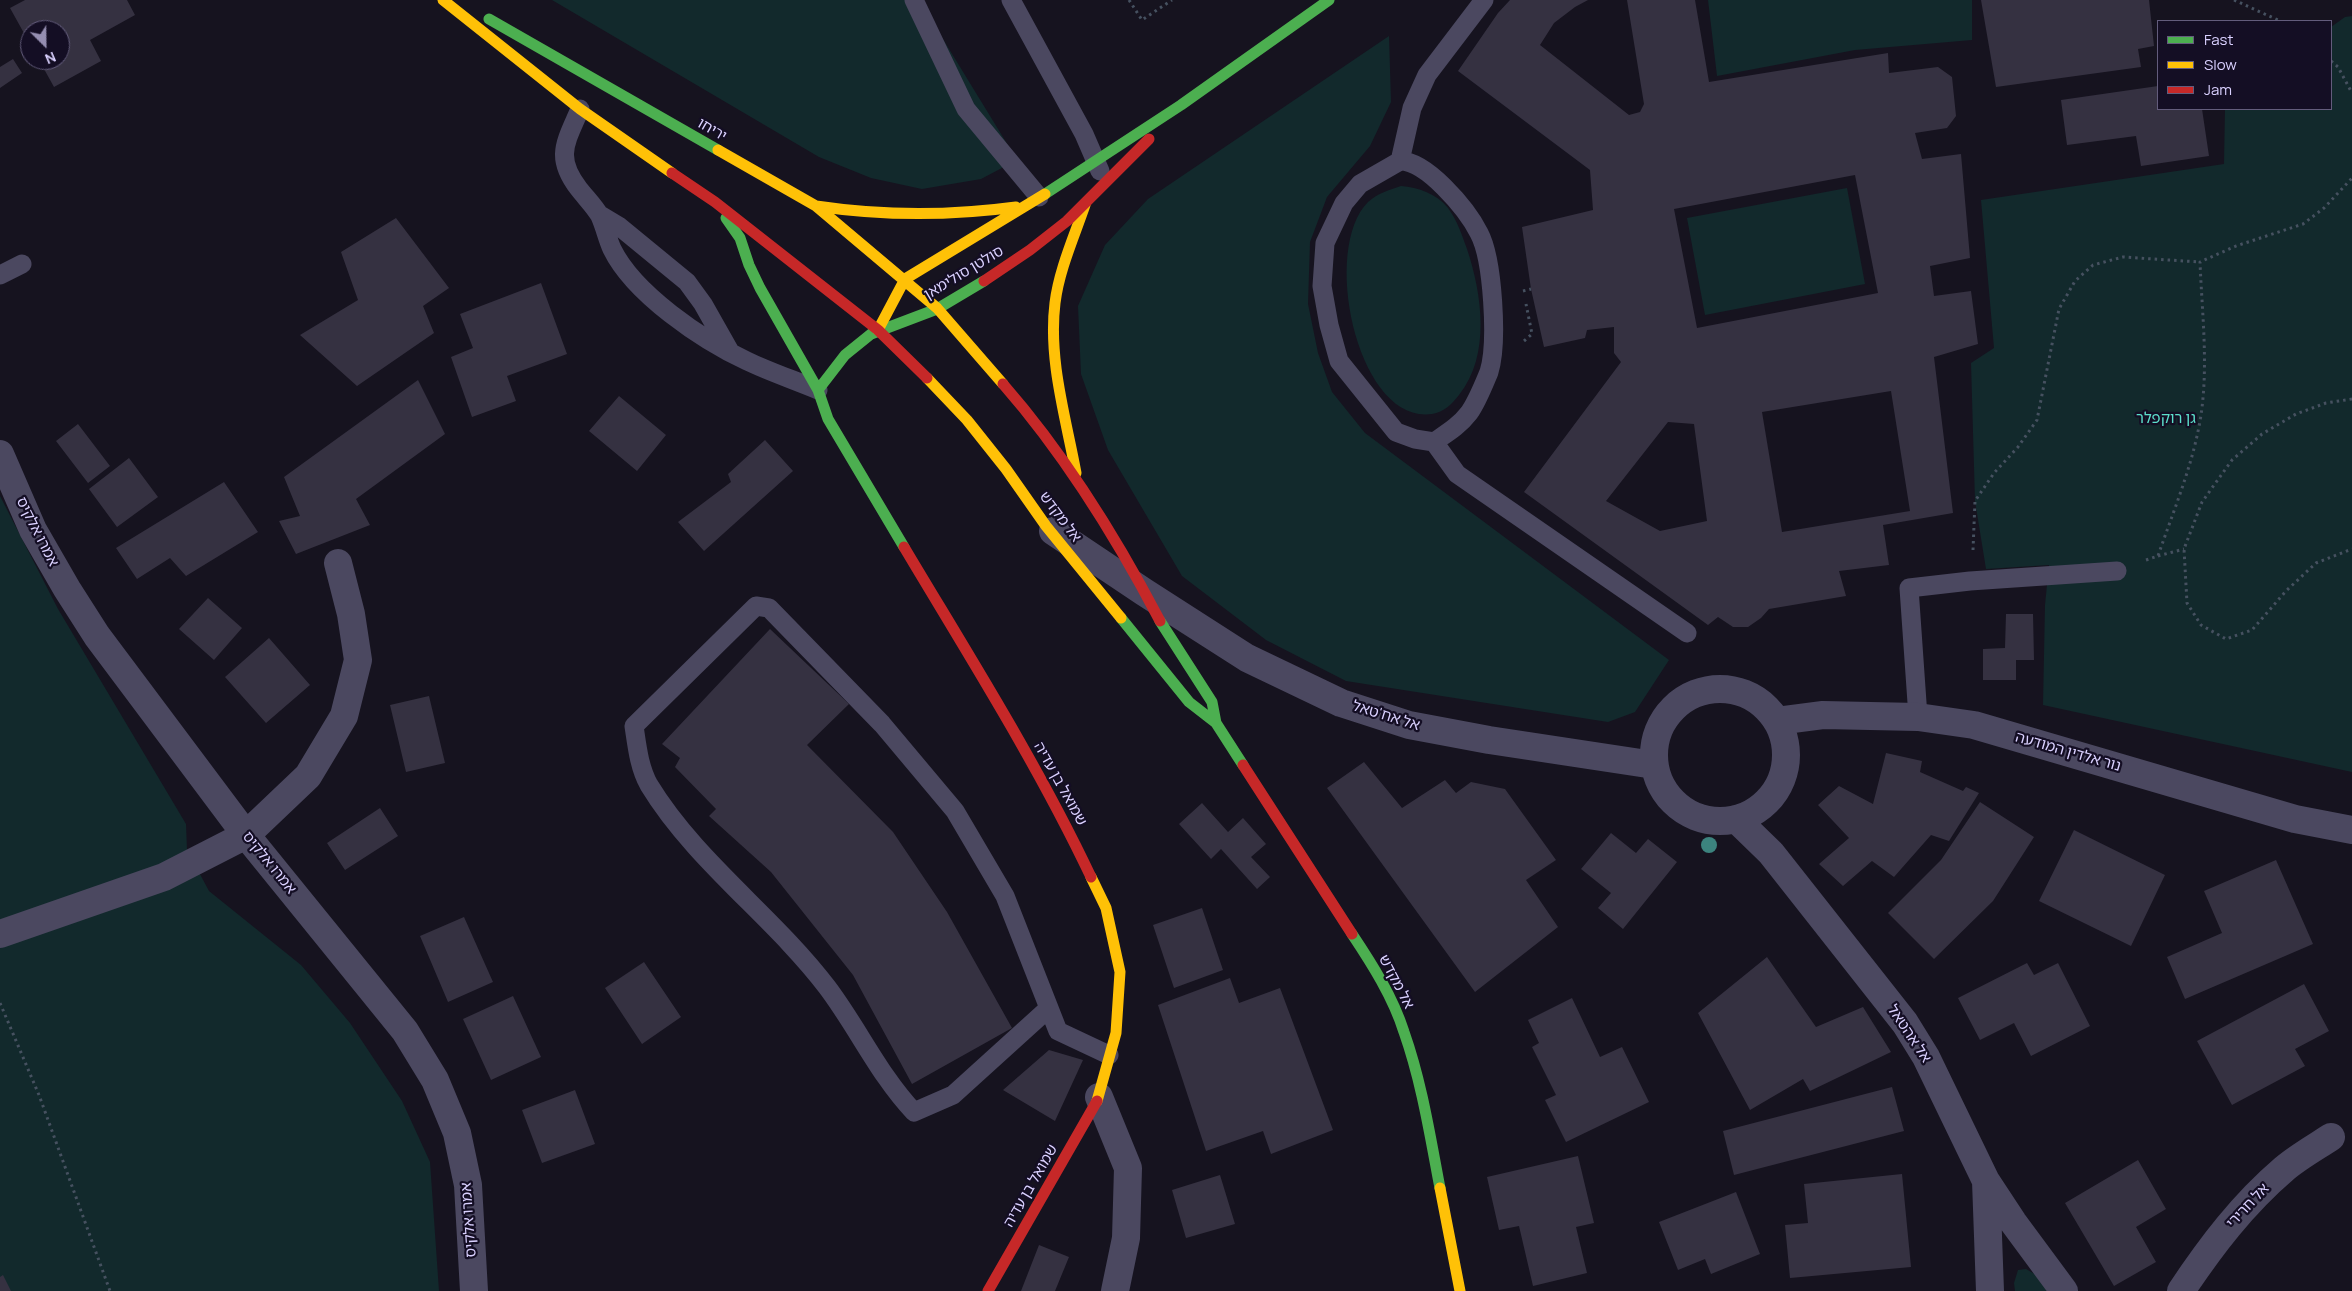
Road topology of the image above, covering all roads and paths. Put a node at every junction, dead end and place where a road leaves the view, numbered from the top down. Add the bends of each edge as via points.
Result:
1 (444, 0) edge
2 (456, 0) edge
3 (914, 0) edge
4 (1011, 0) edge
5 (1129, 0) edge
6 (1172, 0) edge
7 (1329, 0) edge
8 (1484, 0) edge
9 (2234, 0) edge
10 (2278, 20) edge
11 (2332, 62) edge
12 (2352, 93) edge
13 (1181, 105) junction
14 (580, 109) junction
15 (1095, 161) junction
16 (1400, 161) junction
17 (2352, 178) edge
18 (1106, 183) junction
19 (1034, 201) junction
20 (714, 202) junction
21 (1086, 205) junction
22 (816, 206) junction
23 (600, 215) junction
24 (2200, 262) junction
25 (22, 264) dead end
26 (0, 275) edge
27 (905, 279) junction
28 (1531, 289) dead end
29 (937, 308) junction
30 (878, 330) junction
31 (1532, 334) dead end
32 (729, 350) junction
33 (818, 390) junction
34 (2352, 399) edge
35 (1434, 442) junction
36 (0, 454) edge
37 (1077, 480) junction
38 (1046, 526) junction
39 (2184, 549) junction
40 (2352, 549) edge
41 (2158, 556) junction
42 (338, 563) dead end
43 (2118, 571) joint
44 (1970, 581) junction
45 (1144, 592) junction
46 (1687, 632) dead end
47 (1918, 717) junction
48 (1777, 721) junction
49 (1216, 723) junction
50 (1654, 765) junction
51 (1736, 818) junction
52 (2352, 830) edge
53 (246, 835) junction
54 (0, 934) edge
55 (0, 1003) edge
56 (1049, 1008) junction
57 (1109, 1055) junction
58 (1099, 1097) junction
59 (2332, 1137) dead end
60 (1986, 1182) junction
61 (110, 1291) edge
62 (474, 1291) edge
63 (988, 1291) edge
64 (1115, 1291) edge
65 (1460, 1291) edge
66 (1990, 1291) edge
67 (2064, 1291) edge
68 (2181, 1291) edge

1 - 14 main road
2 - 22 main road, יריחו
3 - 19 lane via 966,109
4 - 15 lane via 1084,134
5 - 6 path via 1142,20
7 - 13 main road, סולטן סולימאן
8 - 16 lane via 1427,75 1412,108
9 - 10 path
11 - 12 path
13 - 15 main road, סולטן סולימאן
13 - 18 main road, סולטן סולימאן
14 - 20 main road
14 - 23 lane via 563,149 577,186
15 - 18 lane
15 - 19 main road, סולטן סולימאן
16 - 35 lane via 1409,161 1430,175 1463,207 1480,234 1490,271 1494,319 1489,370 1470,411 1457,427
16 - 35 lane via 1360,184 1344,203 1325,243 1322,286 1339,361 1396,432
17 - 24 path via 2324,208 2303,224 2236,246
18 - 21 main road, סולטן סולימאן
19 - 22 main road via 970,214 939,216 894,215
19 - 27 main road, סולטן סולימאן
20 - 30 main road
20 - 33 main road, שמואל בן עדיה via 740,238 760,288
21 - 29 main road, סולטן סולימאן via 1013,262
21 - 37 main road via 1065,266 1054,313 1059,375
22 - 27 main road, יריחו
23 - 32 lane via 620,227 687,282
23 - 32 lane via 612,249 638,286 690,329
24 - 41 path via 2204,376 2200,421
24 - 44 path via 2123,257 2092,265 2075,281 2059,309 2036,420 1975,501
25 - 26 lane
27 - 29 main road, יריחו
27 - 30 main road, סולטן סולימאן
28 - 31 path via 1523,291
29 - 30 main road, סולטן סולימאן
29 - 37 main road, אל מקדש via 1026,410
30 - 33 main road via 859,343
30 - 38 main road, אל מקדש via 967,420
32 - 33 lane via 746,361
33 - 57 main road, שמואל בן עדיה via 828,419 843,446 1015,732 1106,908 1120,972 1116,1033
34 - 39 path via 2326,403 2296,414 2262,434 2232,460 2202,502
35 - 46 lane via 1458,474
36 - 53 street, אמרו אלקיס via 33,530 67,589 98,636
37 - 45 main road, אל מקדש via 1121,547
38 - 45 street
38 - 49 main road, אל מקדש via 1189,702
39 - 40 path via 2187,603 2201,625 2226,639 2252,630 2316,563
39 - 41 path
41 - 43 path
42 - 53 street via 358,660 344,716 308,776
43 - 44 lane
44 - 47 lane via 1909,588
45 - 49 main road, אל מקדש via 1212,702
45 - 50 street, אל אח'טאל via 1247,658 1341,703 1409,725
47 - 48 street, נור אלדין המודעה via 1824,715
47 - 52 street, נור אלדין המודעה via 1974,725 2295,819
48 - 50 street via 1762,704 1742,692 1719,688 1702,690 1681,701 1665,717 1656,738
48 - 51 street via 1786,750 1784,772 1773,793 1757,809
49 - 65 main road, אל מקדש via 1377,972 1404,1030 1429,1123
50 - 51 street via 1662,787 1676,805 1696,817 1719,821
51 - 60 street, אל אהטאל via 1772,853 1905,1024 1926,1057
53 - 54 street via 164,877
53 - 62 street, אמרו אלקיס via 405,1031 435,1080 457,1133 468,1185
55 - 61 path via 39,1095
56 - 56 lane via 1004,896 955,811 882,724 769,608 756,606 634,726 639,759 648,784 694,845 822,981 899,1096 914,1112 953,1095
56 - 57 lane via 1058,1031
57 - 58 main road, שמואל בן עדיה
58 - 63 main road, שמואל בן עדיה
58 - 64 street via 1128,1168 1126,1238
59 - 68 street, אל חרירי via 2285,1168 2243,1207
60 - 66 street, אל אהטאל
60 - 67 street

